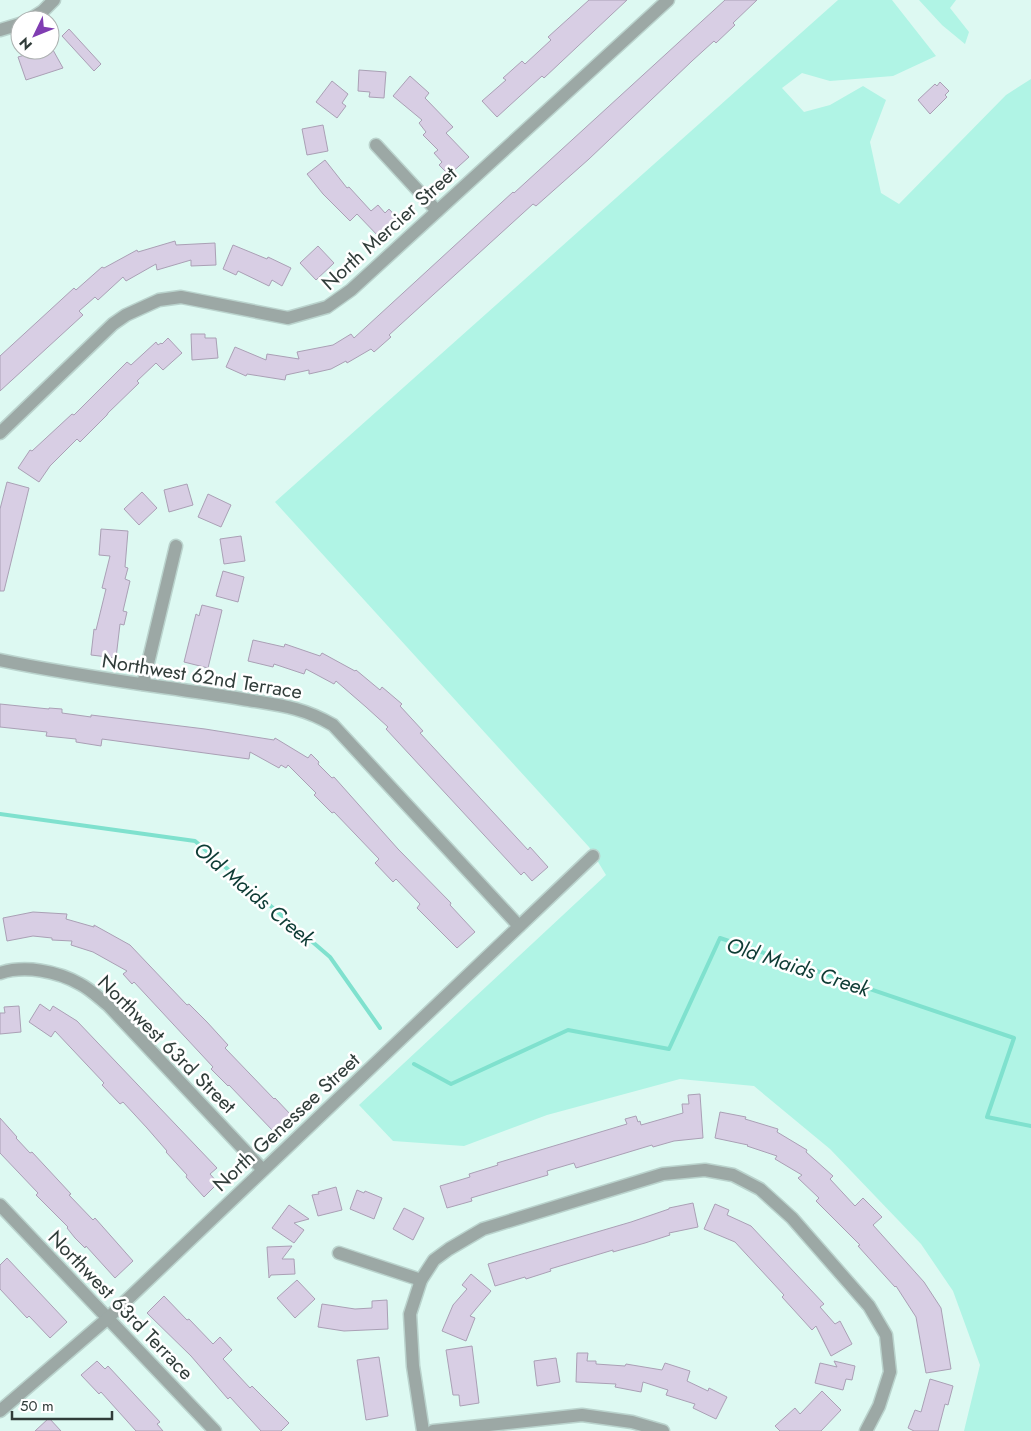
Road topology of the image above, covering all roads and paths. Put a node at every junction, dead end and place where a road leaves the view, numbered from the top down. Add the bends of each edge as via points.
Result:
1 (54, 0) edge
2 (668, 0) edge
3 (43, 10) edge
4 (376, 145) dead end
5 (437, 211) junction
6 (0, 433) edge
7 (176, 546) dead end
8 (0, 660) edge
9 (142, 684) junction
10 (593, 856) dead end
11 (519, 926) junction
12 (0, 973) edge
13 (263, 1170) junction
14 (0, 1205) edge
15 (339, 1253) dead end
16 (421, 1280) junction
17 (108, 1318) junction
18 (0, 1411) edge
19 (520, 1426) edge
20 (215, 1431) edge
21 (423, 1431) edge
22 (433, 1431) edge
23 (663, 1431) edge
24 (866, 1431) edge

1 - 3 street
2 - 5 street, North Mercier Street
4 - 5 street
5 - 6 street, North Mercier Street via 352,290 316,312 288,318 181,297 159,300 126,315
7 - 9 street
8 - 9 street, Northwest 62nd Terrace
9 - 11 street, Northwest 62nd Terrace via 286,706 306,711 332,725
10 - 11 street, North Genessee Street
11 - 13 street, North Genessee Street
12 - 13 street, Northwest 63rd Street via 13,969 50,972 80,984 108,1006
13 - 17 street, North Genessee Street
14 - 17 street, Northwest 63rd Terrace
15 - 16 street
16 - 21 street via 410,1314 413,1366
16 - 24 street via 434,1260 483,1229 663,1174 705,1170 733,1175 760,1189 792,1218 869,1306 886,1336 890,1372 879,1406
17 - 18 street, North Genessee Street
17 - 20 street, Northwest 63rd Terrace
19 - 22 street
19 - 23 street via 582,1415 632,1422

